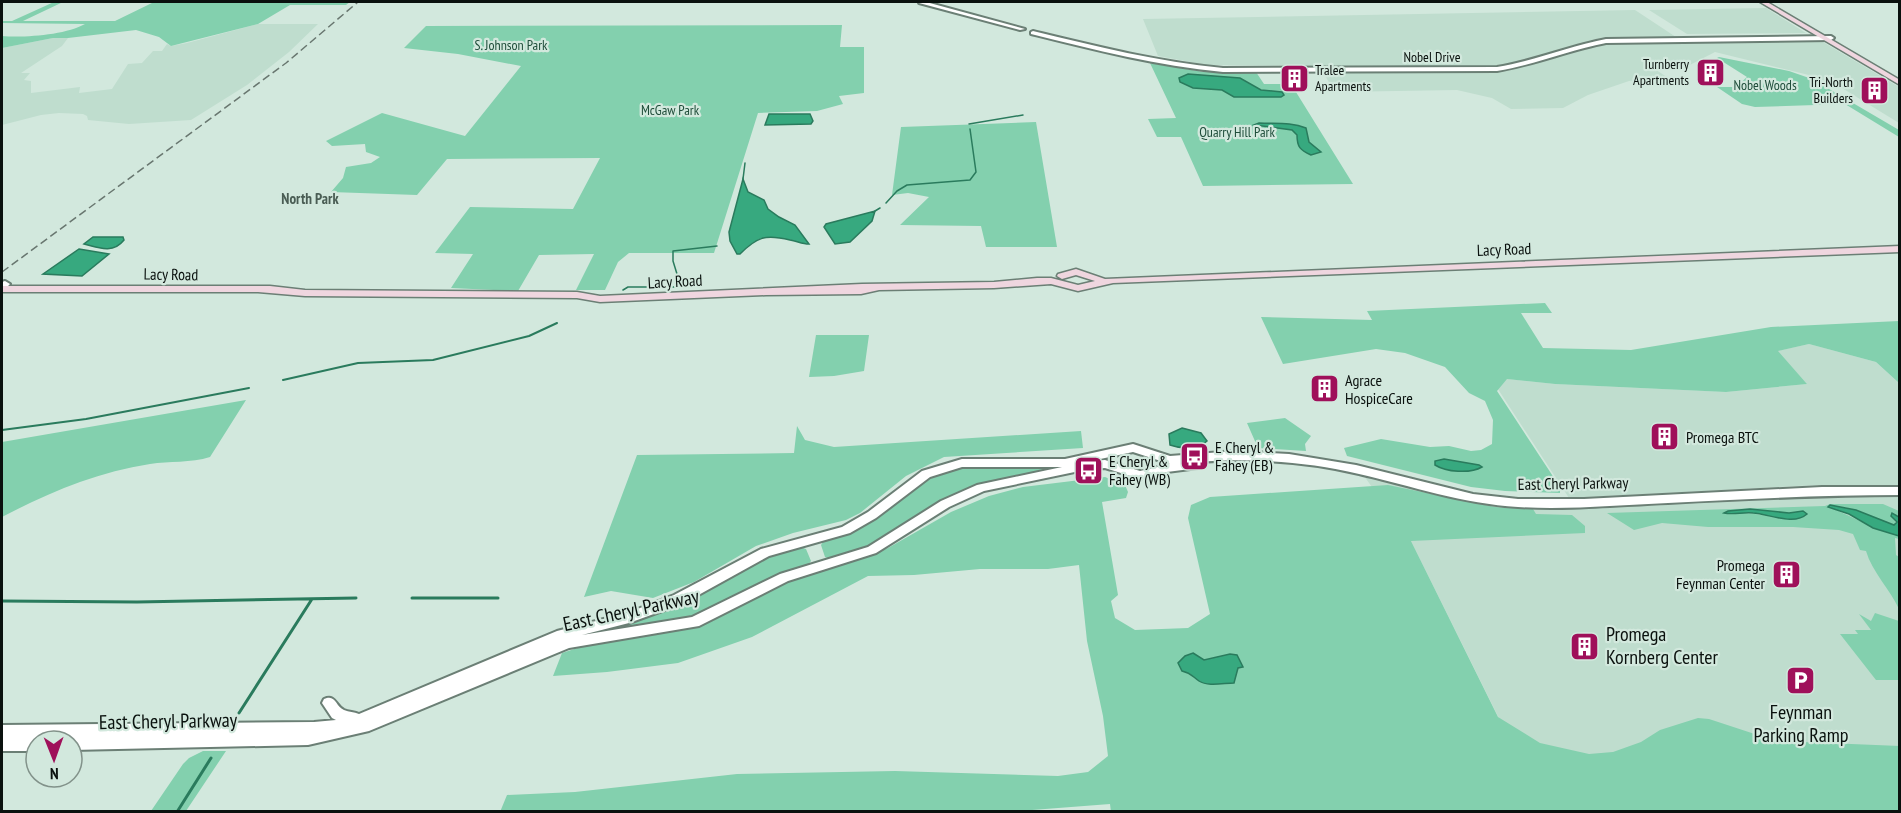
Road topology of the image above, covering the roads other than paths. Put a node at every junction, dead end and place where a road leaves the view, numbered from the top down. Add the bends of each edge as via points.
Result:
1 (921, 2) edge
2 (933, 2) edge
3 (1765, 2) edge
4 (1032, 29) junction
5 (1824, 36) junction
6 (1899, 78) edge
7 (1899, 83) edge
8 (1899, 249) edge
9 (1062, 280) junction
10 (1086, 281) junction
11 (2, 286) edge
12 (1119, 453) junction
13 (1152, 454) junction
14 (1252, 457) junction
15 (1127, 472) junction
16 (1148, 474) junction
17 (1899, 492) edge
18 (329, 703) dead end
19 (360, 720) junction
20 (2, 731) edge
21 (84, 743) edge
22 (2, 744) edge
23 (24, 744) edge

1 - 4 street, Nobel Drive
2 - 4 street, Nobel Drive
3 - 5 main road
4 - 5 street, Nobel Drive via 1131,54 1220,67 1479,67 1510,64 1567,45 1610,38
4 - 5 street, Nobel Drive via 1128,56 1223,70 1497,69 1606,41
5 - 6 main road
5 - 7 main road
8 - 10 main road, Lacy Road
9 - 10 main road via 1074,288
9 - 10 main road via 1072,272
9 - 11 main road, Lacy Road via 600,299
12 - 13 street via 1138,449
12 - 15 street via 1117,463
12 - 19 street, East Cheryl Parkway via 1065,463 973,462 937,469 846,530 765,552 663,605 562,635
13 - 14 street, East Cheryl Parkway via 1170,460
13 - 16 street via 1155,467
14 - 16 street, East Cheryl Parkway
14 - 17 street, East Cheryl Parkway via 1327,463 1473,498 1518,503 1813,491
15 - 16 street, East Cheryl Parkway
15 - 21 street, East Cheryl Parkway via 1105,464 1089,465 981,488 945,504 872,550 784,577 694,622 568,644 361,727 308,739
18 - 19 street via 337,714
19 - 20 street, East Cheryl Parkway via 328,727 287,729
22 - 23 street

